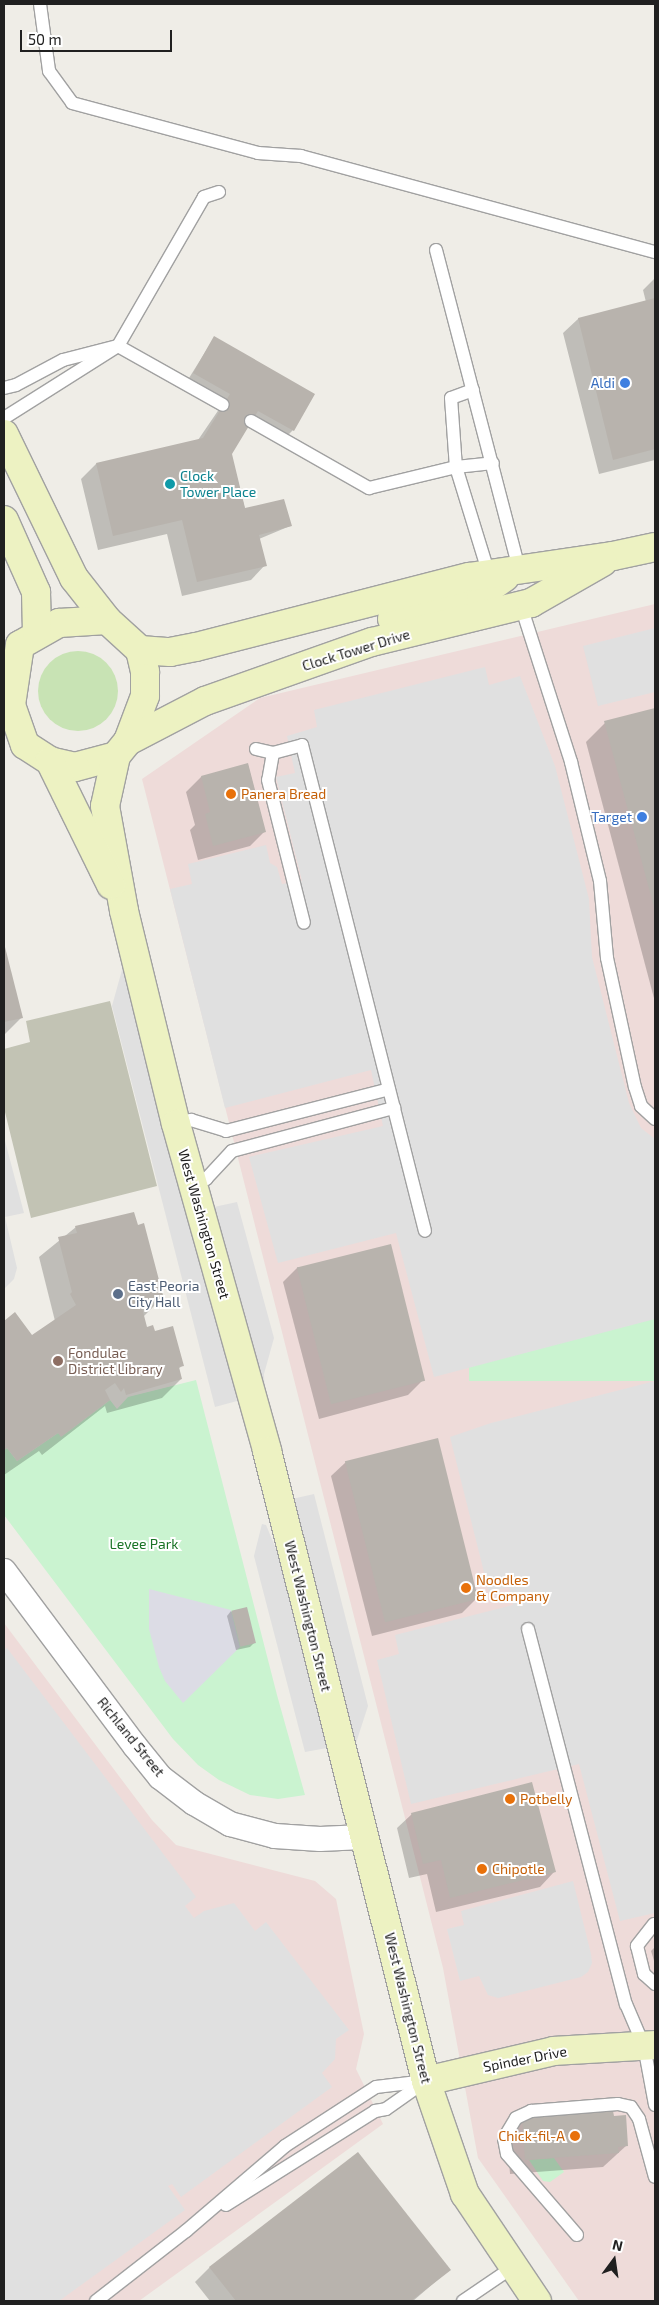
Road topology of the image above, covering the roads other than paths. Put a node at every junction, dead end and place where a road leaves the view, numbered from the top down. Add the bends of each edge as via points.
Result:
1 (40, 4) edge
2 (219, 192) dead end
3 (436, 250) dead end
4 (655, 252) edge
5 (118, 346) junction
6 (4, 388) edge
7 (473, 390) junction
8 (223, 405) dead end
9 (4, 418) edge
10 (251, 422) dead end
11 (4, 434) edge
12 (493, 463) junction
13 (456, 467) junction
14 (4, 520) edge
15 (655, 547) edge
16 (613, 556) junction
17 (519, 568) junction
18 (489, 574) junction
19 (521, 606) junction
20 (107, 620) junction
21 (20, 643) edge
22 (140, 650) junction
23 (210, 699) junction
24 (14, 742) edge
25 (122, 748) junction
26 (256, 749) dead end
27 (273, 753) junction
28 (50, 761) junction
29 (124, 911) junction
30 (304, 923) dead end
31 (389, 1089) junction
32 (394, 1108) junction
33 (655, 1119) edge
34 (176, 1124) junction
35 (193, 1183) junction
36 (425, 1231) dead end
37 (4, 1571) edge
38 (528, 1629) dead end
39 (363, 1837) junction
40 (654, 1924) dead end
41 (655, 1984) edge
42 (650, 2046) edge
43 (426, 2081) junction
44 (655, 2105) edge
45 (653, 2164) edge
46 (655, 2177) edge
47 (186, 2231) junction
48 (577, 2235) dead end
49 (513, 2267) junction
50 (96, 2301) edge
51 (463, 2301) edge
52 (537, 2301) edge

1 - 4 lane via 49,71 72,103 258,153 301,156
2 - 5 lane via 204,196
3 - 7 lane
5 - 6 lane via 64,360
5 - 8 lane
5 - 9 lane
7 - 12 lane
7 - 13 lane via 451,398
10 - 13 lane via 369,488
11 - 20 main road via 74,578
12 - 13 lane
12 - 17 lane
13 - 18 lane
14 - 21 main road via 36,592
15 - 16 main road, Clock Tower Drive
16 - 17 main road, Clock Tower Drive
16 - 19 main road, Clock Tower Drive
17 - 18 main road, Clock Tower Drive
17 - 23 main road via 481,594 341,633 224,684
18 - 22 main road, Clock Tower Drive via 196,647 170,652
19 - 23 main road, Clock Tower Drive via 372,642
19 - 33 lane via 571,762 600,881 607,958 635,1087 641,1106
20 - 21 main road via 60,623
20 - 22 main road
21 - 24 main road via 11,705
22 - 25 main road via 145,672 145,696
23 - 25 main road, Clock Tower Drive
24 - 28 main road
25 - 28 main road via 75,768
25 - 29 main road, West Washington Street via 105,806
26 - 27 lane
27 - 30 lane via 268,780
27 - 31 lane via 302,745
28 - 29 main road, West Washington Street
29 - 34 main road, West Washington Street
31 - 32 lane
31 - 34 lane via 226,1131 190,1120
32 - 35 lane via 232,1152 206,1179
32 - 36 lane
34 - 35 main road, West Washington Street
35 - 39 main road, West Washington Street via 267,1451
37 - 39 street, Richland Street via 160,1777 194,1803 230,1824 275,1836
38 - 42 lane via 626,2004
39 - 43 main road, West Washington Street
40 - 41 lane via 638,1946 644,1974
42 - 43 main road, Spinder Drive via 554,2051
42 - 44 lane
43 - 47 lane via 386,2109 375,2111
43 - 47 lane via 376,2087 285,2146
43 - 49 main road, West Washington Street via 465,2194
45 - 46 lane
45 - 48 lane via 639,2119 634,2109 626,2105 531,2111 516,2118 504,2138 507,2154
47 - 50 lane
49 - 51 lane
49 - 52 main road, West Washington Street

